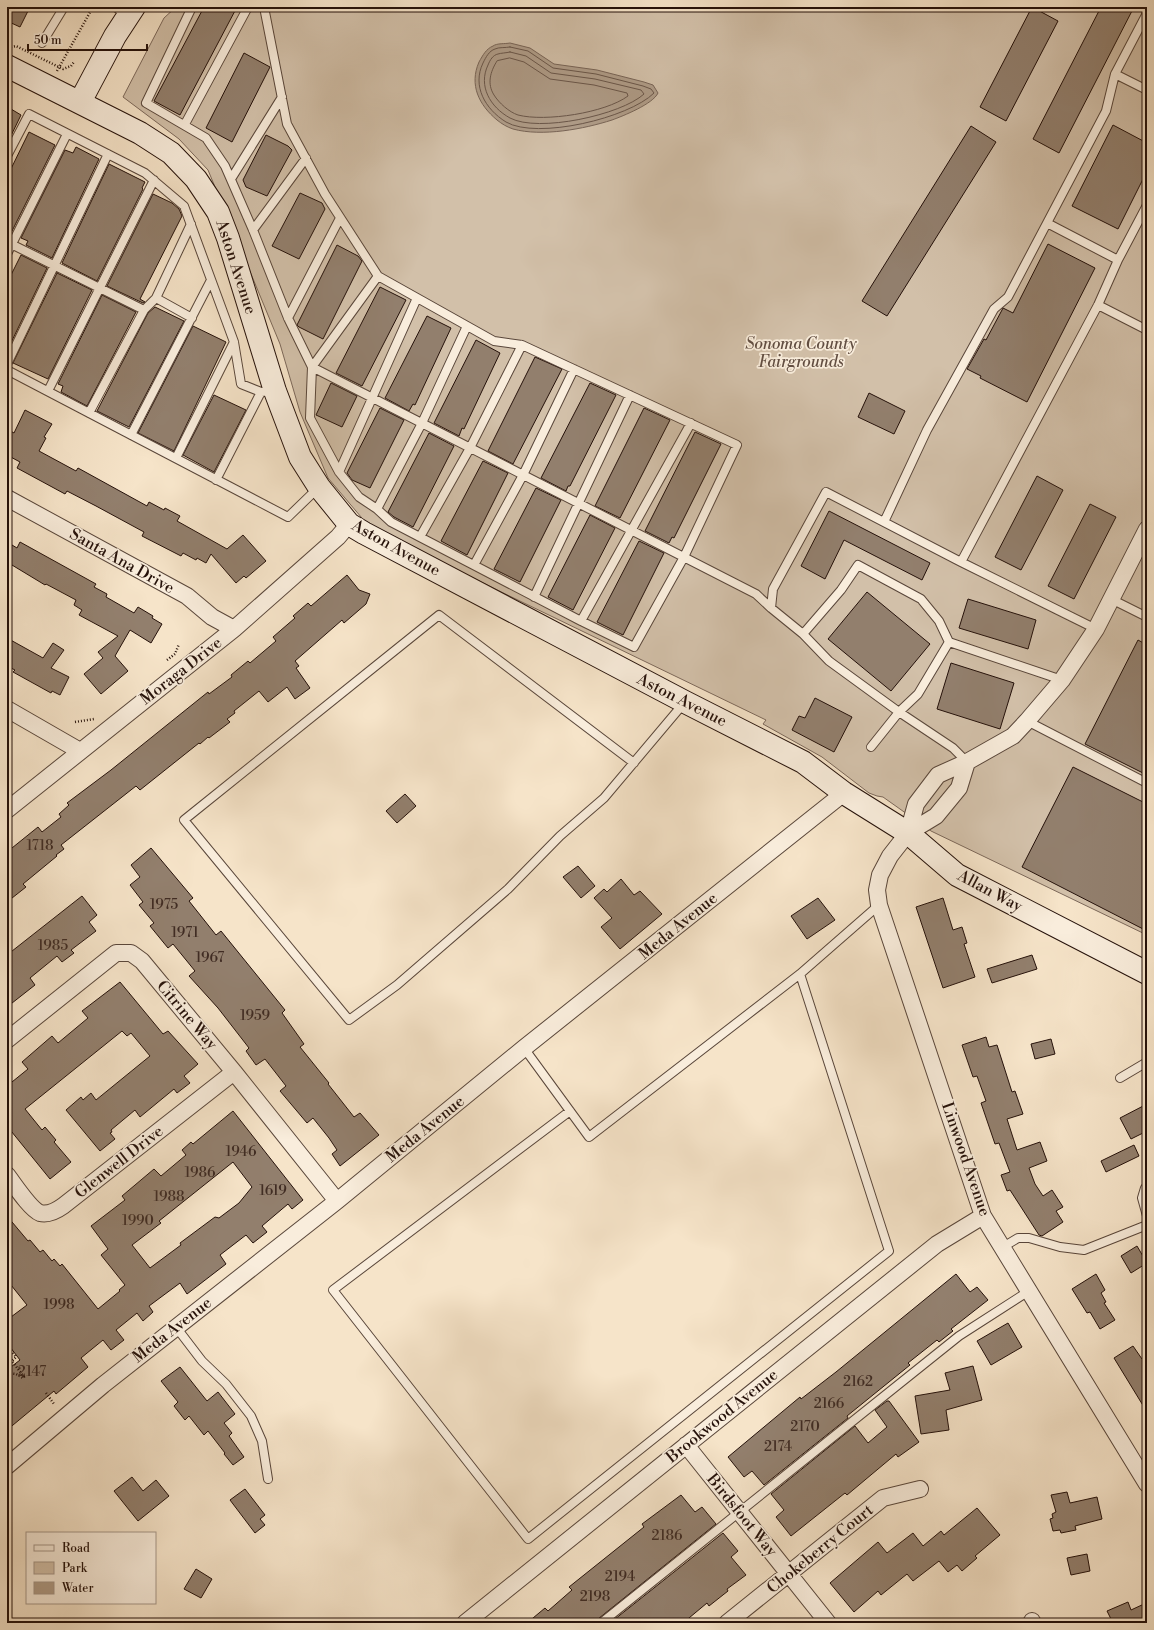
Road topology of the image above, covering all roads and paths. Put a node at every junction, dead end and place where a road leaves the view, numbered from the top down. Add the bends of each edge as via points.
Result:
1 (64, 7) edge
2 (93, 7) edge
3 (192, 7) edge
4 (248, 7) edge
5 (264, 7) edge
6 (125, 10) edge
7 (1147, 13) edge
8 (42, 43) dead end
9 (8, 57) edge
10 (74, 62) dead end
11 (58, 67) junction
12 (56, 72) dead end
13 (1115, 74) junction
14 (1147, 90) edge
15 (282, 98) junction
16 (80, 102) junction
17 (185, 124) junction
18 (67, 134) junction
19 (108, 154) junction
20 (7, 156) edge
21 (306, 158) junction
22 (231, 179) junction
23 (154, 180) junction
24 (1147, 205) edge
25 (340, 218) junction
26 (1047, 223) junction
27 (190, 224) junction
28 (253, 230) junction
29 (9, 243) edge
30 (7, 254) edge
31 (1118, 260) junction
32 (55, 265) junction
33 (378, 276) junction
34 (211, 280) junction
35 (100, 288) junction
36 (156, 298) junction
37 (417, 298) junction
38 (1098, 305) junction
39 (144, 310) junction
40 (192, 318) junction
41 (288, 318) junction
42 (468, 326) junction
43 (1147, 330) edge
44 (234, 342) junction
45 (522, 345) junction
46 (7, 364) edge
47 (312, 367) junction
48 (574, 369) junction
49 (7, 370) edge
50 (48, 391) junction
51 (268, 392) junction
52 (630, 395) junction
53 (372, 398) junction
54 (89, 413) junction
55 (422, 423) junction
56 (691, 423) junction
57 (131, 435) junction
58 (470, 448) junction
59 (176, 458) junction
60 (338, 472) junction
61 (523, 475) junction
62 (216, 480) junction
63 (319, 487) junction
64 (7, 498) edge
65 (578, 503) junction
66 (377, 509) junction
67 (884, 522) junction
68 (349, 524) junction
69 (1147, 529) edge
70 (632, 530) junction
71 (420, 537) junction
72 (684, 557) junction
73 (961, 562) junction
74 (474, 566) junction
75 (534, 597) junction
76 (1111, 599) junction
77 (771, 608) junction
78 (1147, 617) edge
79 (581, 621) junction
80 (234, 629) junction
81 (1096, 629) junction
82 (803, 634) junction
83 (949, 642) junction
84 (179, 644) dead end
85 (163, 663) dead end
86 (1062, 680) junction
87 (684, 702) junction
88 (7, 709) edge
89 (899, 712) junction
90 (99, 715) dead end
91 (1027, 721) junction
92 (75, 722) dead end
93 (871, 747) dead end
94 (80, 751) junction
95 (967, 762) junction
96 (634, 763) junction
97 (1147, 783) edge
98 (844, 793) junction
99 (7, 810) edge
100 (908, 833) junction
101 (879, 905) junction
102 (1147, 973) edge
103 (800, 974) junction
104 (7, 1040) edge
105 (524, 1048) junction
106 (1147, 1062) edge
107 (234, 1072) junction
108 (1120, 1078) dead end
109 (570, 1111) junction
110 (7, 1175) edge
111 (1147, 1187) edge
112 (337, 1201) junction
113 (983, 1216) junction
114 (1147, 1216) edge
115 (1147, 1225) edge
116 (1003, 1247) junction
117 (1029, 1291) junction
118 (176, 1326) junction
119 (7, 1347) edge
120 (7, 1373) edge
121 (46, 1393) dead end
122 (54, 1404) dead end
123 (686, 1445) junction
124 (7, 1466) edge
125 (268, 1479) dead end
126 (1147, 1484) edge
127 (920, 1489) dead end
128 (739, 1513) junction
129 (789, 1574) junction
130 (465, 1623) edge
131 (601, 1623) edge
132 (727, 1623) edge
133 (828, 1623) edge

1 - 8 lane
2 - 11 path
3 - 17 lane via 146,103
4 - 17 lane
5 - 15 lane
6 - 16 street
7 - 13 lane
9 - 11 path via 16,46
9 - 16 street, Aston Avenue
10 - 11 path via 63,69
11 - 12 path
13 - 14 lane
13 - 26 lane via 1106,111
15 - 21 lane via 287,124
15 - 22 lane
16 - 51 street, Aston Avenue via 140,133 171,153 205,191 218,212 228,238
17 - 22 lane via 206,138
18 - 19 lane
18 - 20 lane via 29,114
18 - 29 lane
19 - 23 lane
19 - 32 lane
21 - 25 lane
21 - 28 lane
22 - 28 lane
23 - 27 lane via 184,206
23 - 35 lane
24 - 31 lane
25 - 33 lane
25 - 41 lane
26 - 31 lane
26 - 67 lane via 1008,296 994,309 927,430
27 - 34 lane
27 - 36 lane
28 - 41 lane
29 - 30 lane
29 - 32 lane
31 - 38 lane
32 - 35 lane
32 - 46 lane
33 - 37 lane
33 - 47 lane
34 - 40 lane
34 - 44 lane
35 - 39 lane
35 - 50 lane
36 - 39 lane
36 - 40 lane
37 - 42 lane
37 - 53 lane
38 - 43 lane
38 - 73 lane
39 - 54 lane
40 - 57 lane
41 - 47 lane
42 - 45 lane via 494,341
42 - 55 lane
44 - 51 lane via 241,384
44 - 59 lane
45 - 48 lane
45 - 58 lane
47 - 53 lane
47 - 60 lane via 310,418
48 - 52 lane
48 - 61 lane
49 - 50 lane
50 - 54 lane
51 - 62 lane
51 - 63 street, Aston Avenue via 300,457
52 - 56 lane
52 - 65 lane
53 - 55 lane
53 - 60 lane
54 - 57 lane
55 - 58 lane
55 - 66 lane
56 - 70 lane
56 - 72 lane via 737,445
57 - 59 lane
58 - 61 lane
58 - 71 lane
59 - 62 lane
60 - 66 lane via 359,497
61 - 65 lane
61 - 74 lane
62 - 63 lane via 288,517
63 - 68 street, Aston Avenue
64 - 80 street, Santa Ana Drive via 187,596 212,617
65 - 70 lane
65 - 75 lane
66 - 71 lane via 390,522
67 - 73 lane
67 - 77 lane via 826,492 773,589
68 - 80 street, Moraga Drive via 338,537
68 - 87 street, Aston Avenue
69 - 76 street, Linwood Avenue
70 - 72 lane
70 - 79 lane
71 - 74 lane
72 - 77 lane via 756,594
72 - 79 lane via 634,647
73 - 81 lane
74 - 75 lane
75 - 79 lane
76 - 78 lane
76 - 81 street, Linwood Avenue
77 - 82 lane
80 - 94 street, Moraga Drive
81 - 86 street, Linwood Avenue
82 - 83 lane via 841,590 858,565 921,600 939,621
82 - 89 lane via 829,661
83 - 86 lane
83 - 89 lane via 918,694
84 - 85 path via 175,654
86 - 91 street, Linwood Avenue
87 - 96 lane
87 - 98 street, Aston Avenue via 803,762
88 - 94 street
89 - 93 lane
89 - 95 lane via 953,748
90 - 92 path via 93,720
91 - 95 street, Linwood Avenue via 1013,736
91 - 97 lane
94 - 99 street, Moraga Drive
95 - 100 street, Linwood Avenue via 958,788 936,816
95 - 100 street, Linwood Avenue via 938,775 916,804
96 - 96 lane via 604,798 560,836 508,889 397,985 349,1020 184,820 439,615
98 - 100 street, Allan Way
98 - 105 street, Meda Avenue
100 - 101 street, Linwood Avenue via 890,856 880,875 877,890
100 - 102 street, Allan Way via 957,874
101 - 103 lane
101 - 113 street, Linwood Avenue
103 - 109 lane via 589,1137
103 - 109 lane via 889,1251 528,1539 334,1290
104 - 107 street, Citrine Way via 116,953 131,953 142,961
105 - 109 lane
105 - 112 street, Meda Avenue
106 - 108 lane
107 - 110 street, Glenwell Drive via 53,1212 40,1213
107 - 112 street, Citrine Way
111 - 114 lane via 1142,1198
112 - 118 street, Meda Avenue
113 - 116 street, Linwood Avenue
113 - 123 street, Brookwood Avenue via 937,1244
115 - 116 lane via 1084,1250 1060,1247 1029,1238 1018,1238
116 - 117 street, Linwood Avenue
117 - 126 street, Linwood Avenue
117 - 128 lane via 959,1336
118 - 124 street, Meda Avenue
118 - 125 lane via 202,1361 226,1384 251,1416 262,1441
119 - 120 path via 16,1357 12,1361 24,1377
121 - 122 path
123 - 128 street, Birdsfoot Way
123 - 130 street, Brookwood Avenue
127 - 129 street, Chokeberry Court via 883,1498
128 - 129 street, Birdsfoot Way
128 - 131 lane
129 - 132 street, Chokeberry Court
129 - 133 street, Birdsfoot Way

